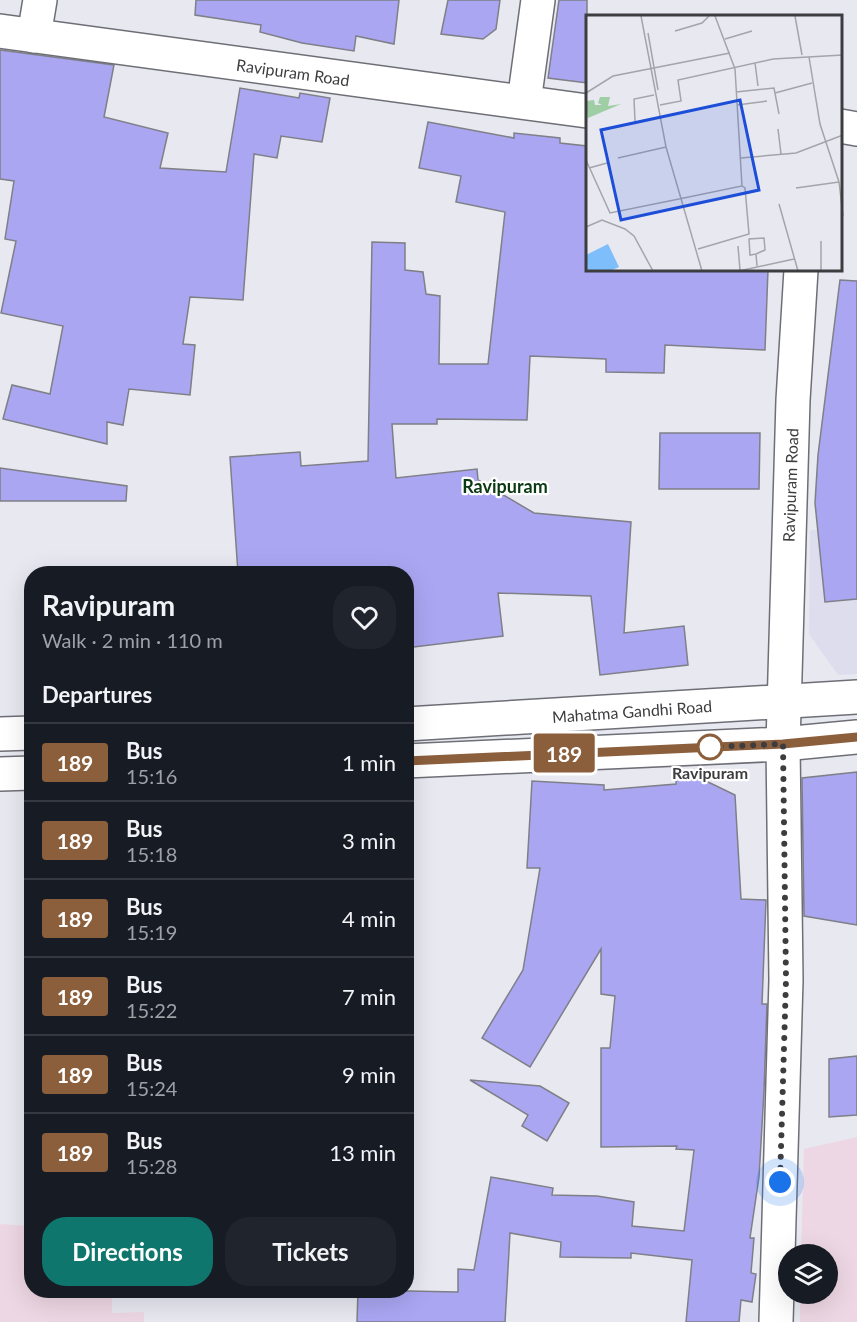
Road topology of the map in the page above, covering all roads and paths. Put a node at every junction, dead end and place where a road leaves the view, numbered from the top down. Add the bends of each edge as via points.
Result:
1 (40, 0) edge
2 (538, 0) edge
3 (0, 32) edge
4 (34, 36) junction
5 (524, 102) junction
6 (586, 111) edge
7 (842, 126) edge
8 (857, 129) edge
9 (801, 272) edge
10 (857, 697) edge
11 (784, 701) junction
12 (414, 724) edge
13 (24, 733) edge
14 (0, 734) edge
15 (857, 737) edge
16 (783, 744) junction
17 (414, 761) edge
18 (24, 773) edge
19 (0, 774) edge
20 (776, 1322) edge

1 - 4 main road
2 - 5 main road
3 - 4 main road, Ravipuram Road
4 - 5 main road, Ravipuram Road
5 - 6 main road, Ravipuram Road
7 - 8 main road
9 - 11 main road, Ravipuram Road
10 - 11 main road, Mahatma Gandhi Road
11 - 12 main road, Mahatma Gandhi Road
11 - 16 main road, Ravipuram Road
13 - 14 main road
15 - 16 main road
16 - 17 main road
16 - 20 main road, Ravipuram Road via 786,980
18 - 19 main road

